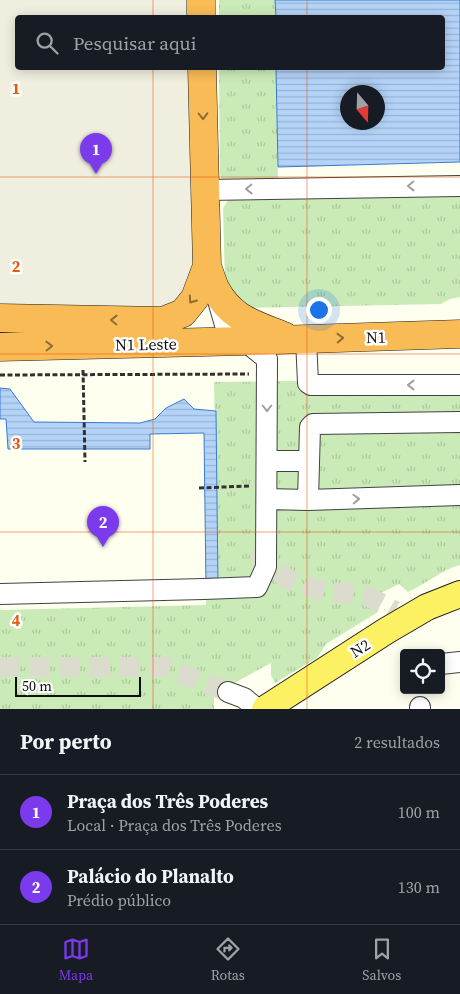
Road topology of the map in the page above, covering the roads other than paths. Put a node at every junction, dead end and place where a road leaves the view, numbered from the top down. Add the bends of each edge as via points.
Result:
1 (201, 0) edge
2 (201, 15) edge
3 (202, 70) edge
4 (460, 186) edge
5 (205, 190) junction
6 (211, 278) junction
7 (0, 318) edge
8 (460, 334) edge
9 (299, 339) junction
10 (246, 341) junction
11 (0, 347) edge
12 (460, 385) edge
13 (460, 422) edge
14 (267, 461) junction
15 (309, 461) junction
16 (267, 492) junction
17 (460, 495) edge
18 (308, 500) junction
19 (256, 541) tunnel mouth
20 (0, 594) edge
21 (460, 594) edge
22 (460, 662) edge
23 (445, 664) edge
24 (228, 692) tunnel mouth
25 (257, 709) edge
26 (265, 709) edge

1 - 2 highway
3 -> 5 highway
4 -> 5 lane
5 - 6 highway
6 -> 7 highway, N1 Leste via 183,313 163,321
6 - 9 highway via 230,310 242,319
6 - 10 lane via 225,325
9 -> 8 highway, N1
9 - 10 highway, N1 Leste
12 -> 9 lane via 311,385
11 -> 10 highway, N1 Leste
10 -> 14 lane via 267,359
13 - 15 lane via 313,424 310,427
14 - 15 lane
14 - 16 lane
15 - 18 lane
16 - 18 lane
16 - 19 lane via 257,508
16 - 20 lane via 266,567 257,587
18 -> 17 lane
21 - 26 main road, N2 via 400,616 364,645
22 - 23 lane
24 - 25 lane via 244,698

